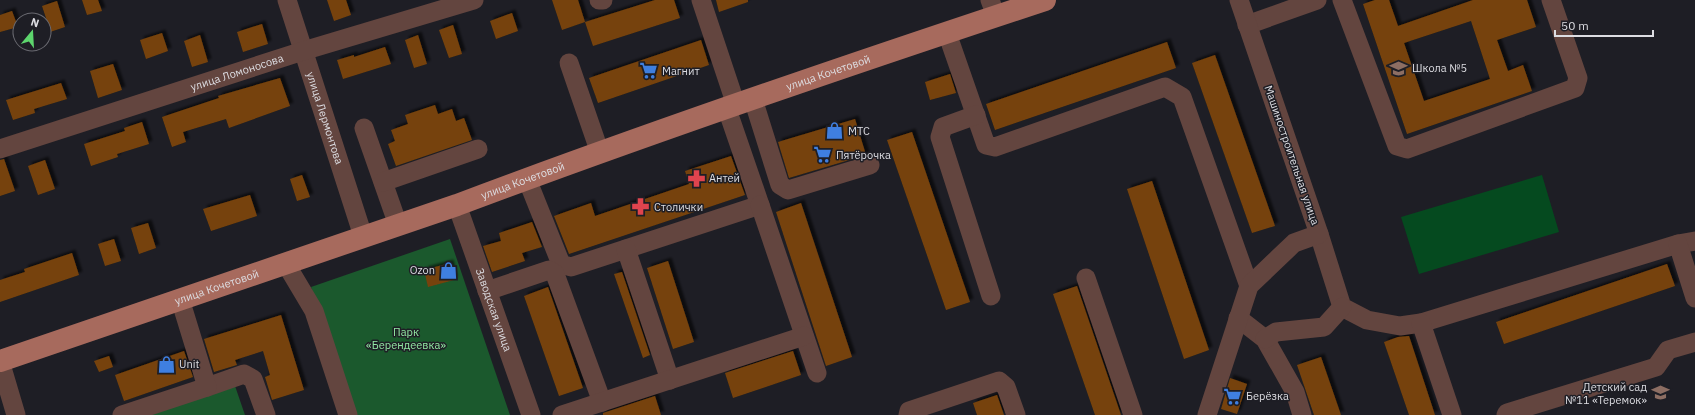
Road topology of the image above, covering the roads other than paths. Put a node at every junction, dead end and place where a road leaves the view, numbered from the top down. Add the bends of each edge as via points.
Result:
1 (287, 0) edge
2 (474, 0) edge
3 (599, 0) edge
4 (603, 0) edge
5 (701, 0) edge
6 (1045, 0) edge
7 (1239, 0) edge
8 (1317, 0) edge
9 (1342, 0) edge
10 (1551, 0) edge
11 (993, 8) edge
12 (1247, 25) junction
13 (947, 33) junction
14 (303, 51) junction
15 (569, 63) dead end
16 (738, 104) junction
17 (976, 115) junction
18 (364, 128) dead end
19 (0, 149) edge
20 (478, 149) dead end
21 (600, 153) junction
22 (870, 165) dead end
23 (527, 179) junction
24 (383, 182) junction
25 (457, 205) junction
26 (760, 206) junction
27 (398, 225) junction
28 (1319, 234) junction
29 (363, 236) junction
30 (1687, 242) edge
31 (626, 249) junction
32 (286, 264) junction
33 (1086, 278) dead end
34 (1249, 286) junction
35 (487, 291) junction
36 (991, 296) dead end
37 (1695, 298) edge
38 (180, 299) junction
39 (1342, 307) junction
40 (1238, 318) junction
41 (1421, 323) junction
42 (804, 336) junction
43 (1265, 339) junction
44 (1695, 342) edge
45 (0, 361) edge
46 (817, 372) dead end
47 (670, 380) junction
48 (207, 387) junction
49 (602, 402) junction
50 (16, 415) edge
51 (122, 415) edge
52 (266, 415) edge
53 (348, 415) edge
54 (530, 415) edge
55 (562, 415) edge
56 (908, 415) edge
57 (1016, 415) edge
58 (1133, 415) edge
59 (1207, 415) edge
60 (1302, 415) edge
61 (1452, 415) edge
62 (1506, 415) edge

1 - 14 street, улица Лермонтова
2 - 14 street, улица Ломоносова
3 - 4 street
5 - 16 street
6 - 11 main road, улица Кочетовой
7 - 12 street, Машиностроительная улица
8 - 12 street
9 - 10 street via 1397,146 1407,150 1575,88 1578,78
11 - 13 main road, улица Кочетовой
12 - 28 street, Машиностроительная улица
13 - 16 main road, улица Кочетовой
13 - 17 street
14 - 19 street, улица Ломоносова
14 - 29 street, улица Лермонтова
15 - 21 street
16 - 21 main road, улица Кочетовой
16 - 22 street via 780,185 788,190
16 - 26 street
17 - 34 street via 986,145 995,147 1165,87 1182,97
17 - 36 street via 943,127 940,137
18 - 24 street
20 - 24 street
21 - 23 main road, улица Кочетовой
23 - 25 main road, улица Кочетовой
23 - 31 street via 561,264 570,267
24 - 27 street
25 - 27 main road, улица Кочетовой
25 - 35 street, Заводская улица
26 - 31 street
26 - 42 street
27 - 29 main road, улица Кочетовой
28 - 34 street, Машиностроительная улица via 1294,243
28 - 39 street
29 - 32 main road, улица Кочетовой
30 - 37 street
30 - 41 street
31 - 47 street
32 - 38 main road, улица Кочетовой
32 - 53 street via 314,311
33 - 58 street
34 - 40 street, Машиностроительная улица
35 - 49 street via 549,270 555,274
35 - 54 street, Заводская улица
38 - 45 main road, улица Кочетовой
38 - 48 street
39 - 41 street via 1366,320 1400,326
39 - 43 street via 1324,327 1276,332
40 - 43 street
40 - 59 street, Машиностроительная улица
41 - 61 street
42 - 46 street
42 - 47 street
43 - 60 street via 1295,392
44 - 62 street via 1668,350 1656,367
45 - 50 street
47 - 49 street
48 - 51 street
48 - 52 street via 244,374 253,379
49 - 55 street
56 - 57 street via 909,411 999,381 1006,387

